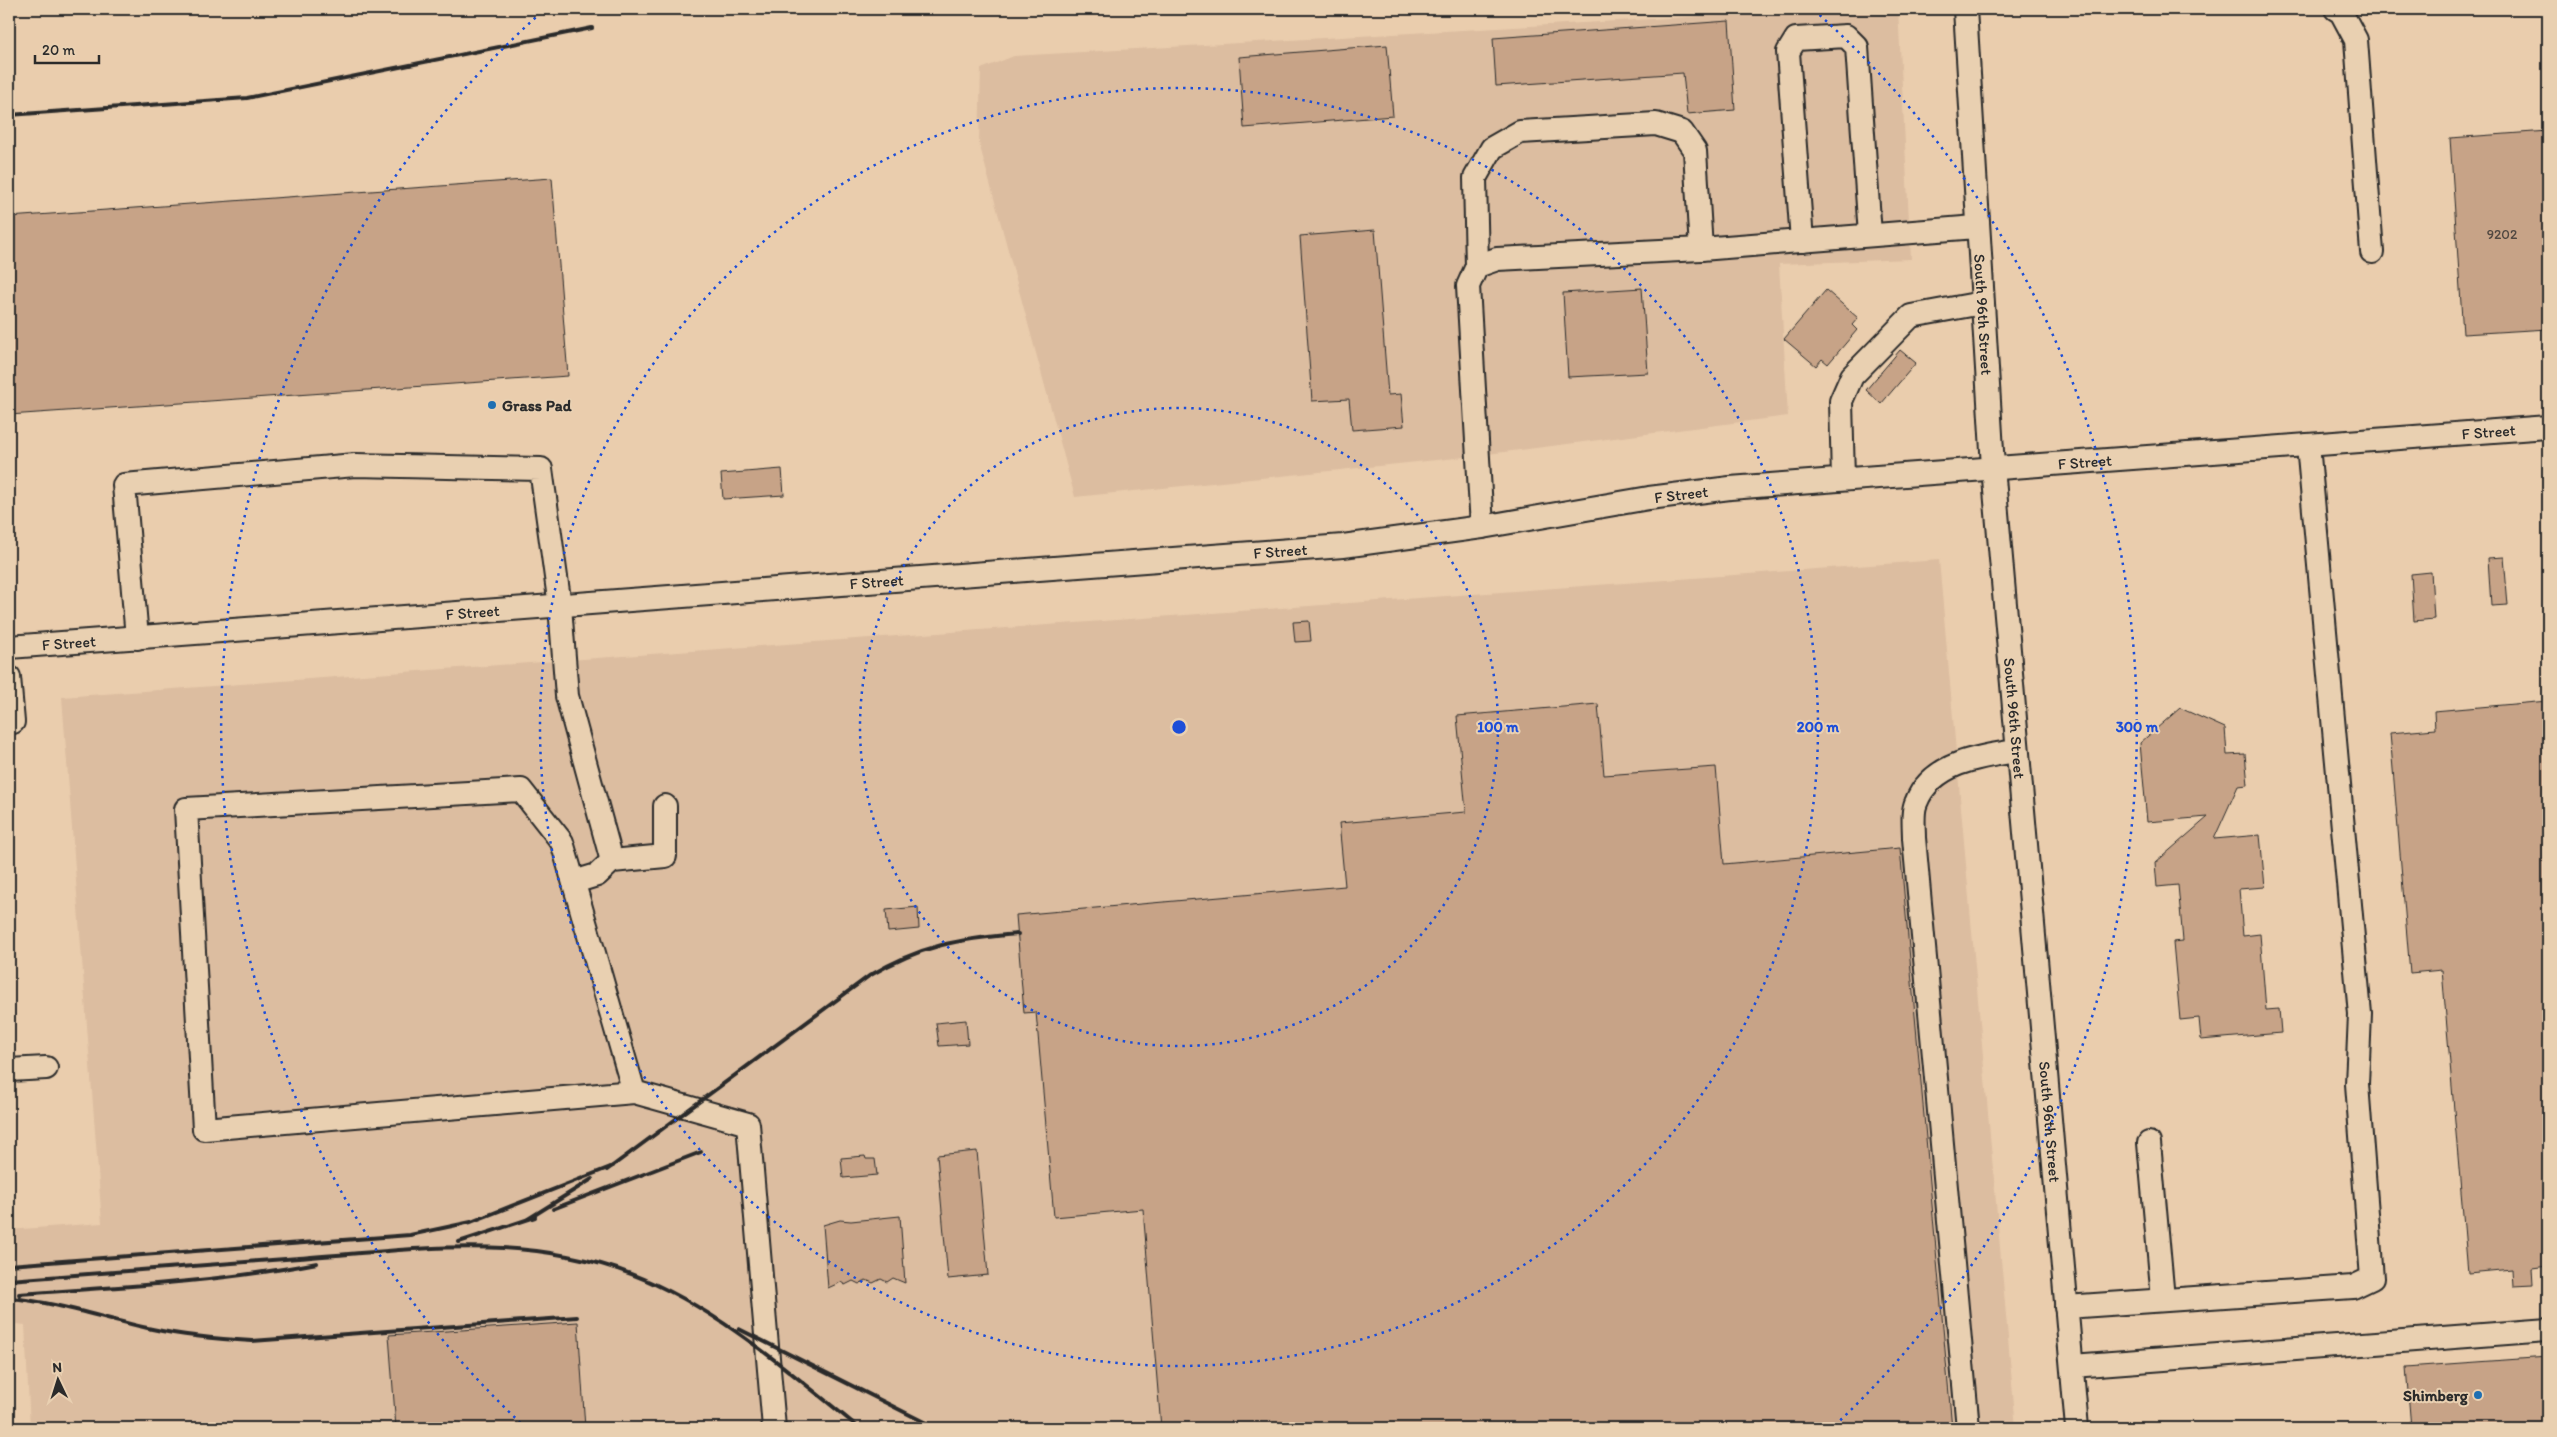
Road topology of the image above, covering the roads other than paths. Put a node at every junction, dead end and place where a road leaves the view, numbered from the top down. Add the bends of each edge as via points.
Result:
1 (1965, 9) edge
2 (2336, 9) edge
3 (1976, 227) junction
4 (1870, 236) junction
5 (1802, 241) junction
6 (1701, 249) junction
7 (2372, 252) dead end
8 (1477, 266) junction
9 (1982, 303) junction
10 (2548, 427) edge
11 (2308, 445) junction
12 (1993, 467) junction
13 (1843, 479) junction
14 (1482, 528) junction
15 (560, 606) junction
16 (137, 638) junction
17 (9, 647) edge
18 (9, 677) edge
19 (9, 722) edge
20 (2017, 751) junction
21 (665, 806) dead end
22 (612, 861) junction
23 (574, 882) junction
24 (46, 1068) dead end
25 (9, 1070) edge
26 (634, 1092) junction
27 (2149, 1142) dead end
28 (2163, 1300) junction
29 (2066, 1307) junction
30 (2548, 1330) edge
31 (2072, 1366) junction
32 (774, 1428) edge
33 (1968, 1428) edge
34 (2077, 1428) edge

1 - 3 street, South 96th Street
2 - 7 street via 2341,12 2356,40
3 - 4 street
3 - 9 street, South 96th Street
4 - 5 street
4 - 5 street via 1857,46 1846,36 1796,39 1788,52
5 - 6 street
6 - 8 street via 1497,259
6 - 8 street via 1695,151 1682,132 1656,124 1520,132 1492,148 1475,178
8 - 14 street via 1468,286
9 - 12 street, South 96th Street
9 - 13 street via 1911,316 1852,376 1841,401
10 - 11 street, F Street
11 - 12 street, F Street
11 - 28 street via 2360,1014 2357,1084 2372,1278 2353,1287
12 - 13 street, F Street
12 - 20 street, South 96th Street
13 - 14 street, F Street via 1649,498
14 - 15 street, F Street via 1343,546 1194,559
15 - 16 street, F Street
15 - 16 street via 541,469 355,465 124,484
15 - 22 street via 566,696
16 - 17 street, F Street
18 - 19 street via 13,722
20 - 29 street, South 96th Street
20 - 33 street via 1978,756 1956,765 1933,778 1915,804 1914,838
21 - 22 street via 666,856
22 - 23 street via 597,875
23 - 26 street
23 - 26 street via 562,842 521,790 186,809 204,1129
24 - 25 street
26 - 32 street via 748,1124
27 - 28 street
28 - 29 street
29 - 31 street, South 96th Street
30 - 31 street
31 - 34 street, South 96th Street

